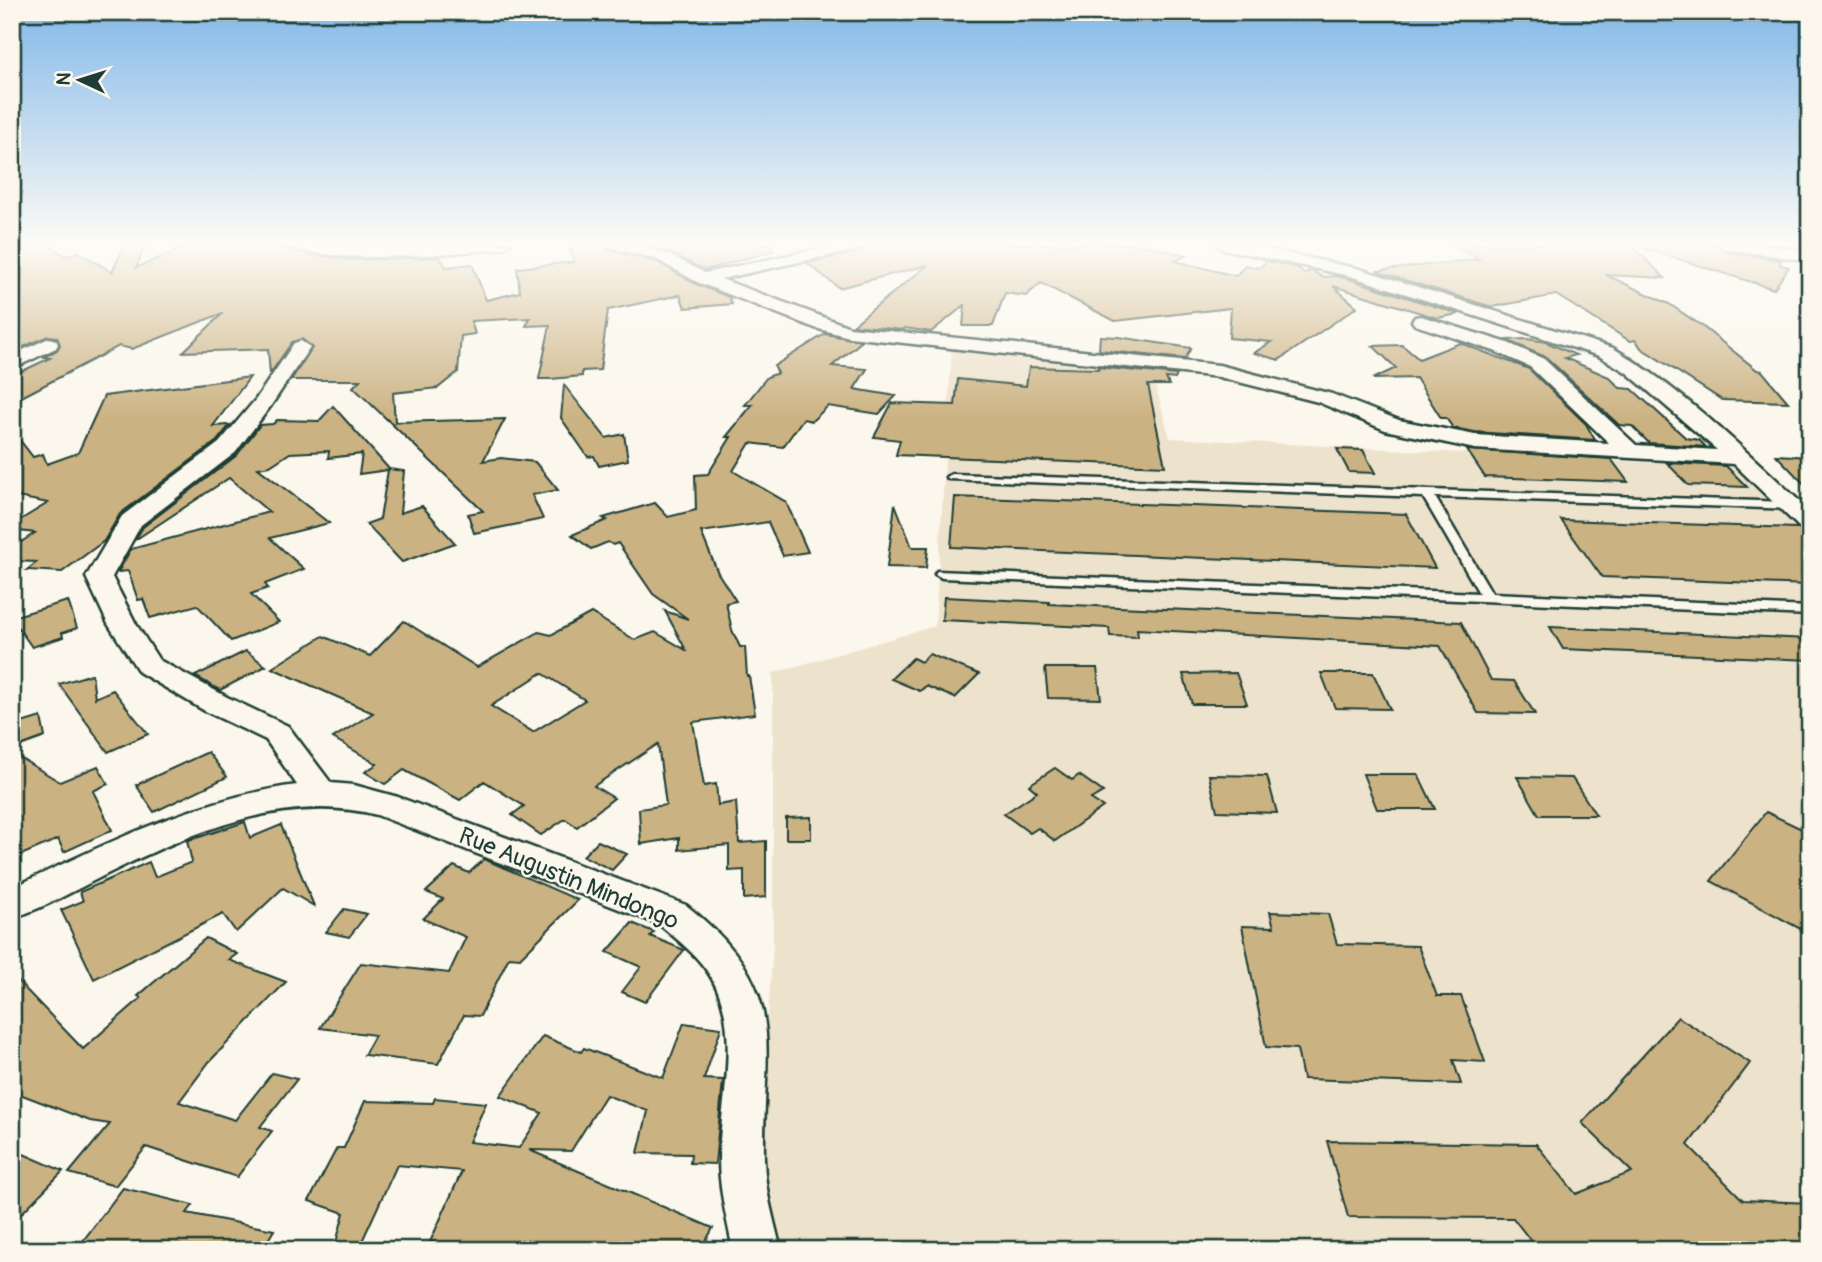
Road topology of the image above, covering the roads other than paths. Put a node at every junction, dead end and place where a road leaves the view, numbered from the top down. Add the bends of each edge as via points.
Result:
1 (767, 303) edge
2 (1451, 303) edge
3 (1421, 321) dead end
4 (48, 344) dead end
5 (301, 346) dead end
6 (12, 363) edge
7 (1631, 452) junction
8 (1740, 458) junction
9 (952, 477) dead end
10 (1428, 495) junction
11 (1791, 506) junction
12 (1810, 524) edge
13 (942, 574) dead end
14 (1489, 599) junction
15 (1810, 611) edge
16 (321, 794) junction
17 (12, 904) edge
18 (757, 1250) edge

1 - 7 street via 849,332 1219,371 1325,398 1393,425 1475,442
2 - 8 street via 1606,352 1633,368
3 - 7 street via 1501,346 1537,363
4 - 6 street
5 - 16 street via 227,448 131,521 99,577 149,666 277,733
7 - 8 street
8 - 11 street
9 - 10 lane
10 - 11 lane
10 - 14 lane
11 - 12 street
13 - 14 lane
14 - 15 lane
16 - 17 street, Rue Augustin Mindongo via 252,806 162,833
16 - 18 street, Rue Augustin Mindongo via 354,797 426,819 643,902 697,932 719,956 744,1004 748,1037 741,1152

